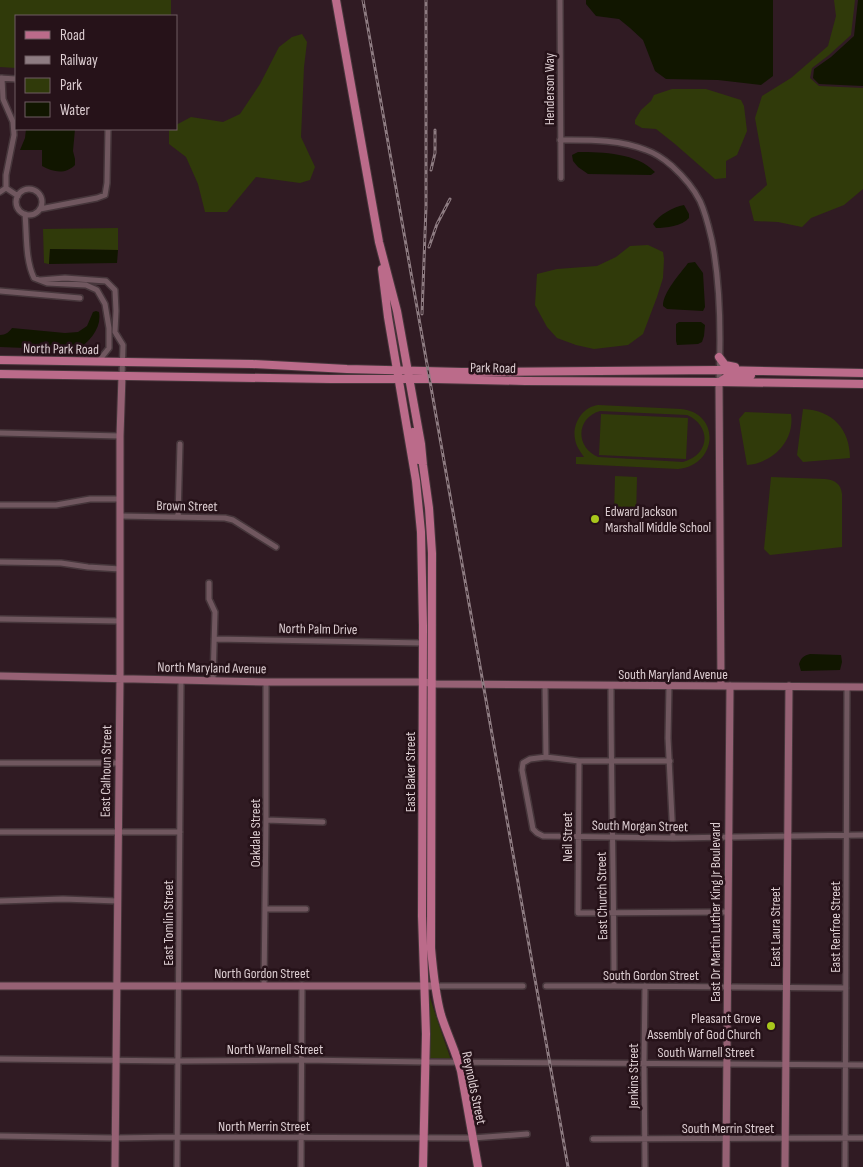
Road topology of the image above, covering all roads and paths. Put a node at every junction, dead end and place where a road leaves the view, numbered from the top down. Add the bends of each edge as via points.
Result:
1 (336, 0) edge
2 (560, 0) edge
3 (1, 78) edge
4 (15, 78) edge
5 (108, 130) edge
6 (560, 140) junction
7 (561, 178) dead end
8 (6, 188) junction
9 (0, 192) edge
10 (18, 196) junction
11 (40, 209) junction
12 (26, 214) junction
13 (379, 242) junction
14 (89, 279) junction
15 (40, 280) junction
16 (47, 283) junction
17 (88, 286) junction
18 (0, 291) edge
19 (46, 295) junction
20 (80, 298) dead end
21 (116, 303) junction
22 (106, 305) junction
23 (112, 332) junction
24 (720, 357) junction
25 (0, 360) edge
26 (98, 362) junction
27 (122, 362) junction
28 (396, 370) junction
29 (720, 370) junction
30 (409, 371) junction
31 (794, 371) junction
32 (863, 373) edge
33 (0, 374) edge
34 (122, 376) junction
35 (404, 379) junction
36 (640, 381) junction
37 (719, 382) junction
38 (863, 384) edge
39 (0, 434) edge
40 (120, 436) junction
41 (180, 444) dead end
42 (120, 499) junction
43 (0, 505) edge
44 (120, 516) junction
45 (178, 517) junction
46 (276, 547) dead end
47 (0, 562) edge
48 (120, 569) junction
49 (209, 583) dead end
50 (0, 620) edge
51 (120, 621) junction
52 (214, 639) junction
53 (423, 642) junction
54 (0, 676) edge
55 (120, 678) junction
56 (181, 680) junction
57 (213, 680) junction
58 (266, 682) junction
59 (423, 682) junction
60 (432, 684) junction
61 (545, 685) junction
62 (611, 686) junction
63 (669, 686) junction
64 (721, 686) junction
65 (730, 686) junction
66 (789, 686) junction
67 (863, 686) edge
68 (847, 687) junction
69 (422, 756) junction
70 (432, 756) junction
71 (546, 758) junction
72 (579, 761) junction
73 (670, 761) junction
74 (611, 762) junction
75 (0, 763) edge
76 (119, 763) junction
77 (266, 820) junction
78 (323, 822) dead end
79 (0, 832) edge
80 (118, 832) junction
81 (180, 832) junction
82 (846, 834) junction
83 (863, 835) edge
84 (788, 836) junction
85 (578, 837) junction
86 (612, 837) junction
87 (673, 838) junction
88 (728, 838) junction
89 (422, 842) junction
90 (432, 842) junction
91 (0, 901) edge
92 (118, 901) junction
93 (265, 909) junction
94 (306, 909) dead end
95 (614, 912) junction
96 (728, 912) junction
97 (422, 916) junction
98 (432, 916) junction
99 (264, 985) junction
100 (302, 985) junction
101 (0, 986) edge
102 (117, 986) junction
103 (178, 986) junction
104 (424, 986) junction
105 (434, 986) junction
106 (523, 986) dead end
107 (546, 986) dead end
108 (614, 986) junction
109 (646, 986) junction
110 (727, 986) junction
111 (787, 988) junction
112 (846, 988) junction
113 (0, 1059) edge
114 (116, 1060) junction
115 (303, 1060) junction
116 (178, 1061) junction
117 (426, 1062) junction
118 (458, 1062) junction
119 (550, 1062) joint
120 (644, 1063) junction
121 (727, 1063) junction
122 (786, 1063) junction
123 (846, 1064) junction
124 (863, 1065) edge
125 (527, 1134) dead end
126 (0, 1136) edge
127 (177, 1137) junction
128 (424, 1137) junction
129 (114, 1138) junction
130 (301, 1138) junction
131 (472, 1138) junction
132 (727, 1138) junction
133 (844, 1138) junction
134 (863, 1138) edge
135 (593, 1139) dead end
136 (645, 1139) junction
137 (785, 1139) junction
138 (115, 1167) edge
139 (177, 1167) edge
140 (301, 1167) edge
141 (424, 1167) edge
142 (478, 1167) edge
143 (645, 1167) edge
144 (726, 1167) edge
145 (785, 1167) edge
146 (845, 1167) edge

1 - 13 main road
2 - 6 street, Henderson Way
3 - 4 street
3 - 8 street via 3,99 13,122 14,135
5 - 11 street via 105,195
6 - 7 street, Henderson Way
6 - 24 street via 621,143 648,150 666,161 693,189 709,228 716,265
8 - 9 street
8 - 10 street
10 - 11 street via 30,189 37,192 42,199
10 - 12 street via 17,207
11 - 12 street via 35,214
12 - 15 street via 29,265 34,278
13 - 28 main road
13 - 30 main road
14 - 15 street
14 - 17 street
14 - 21 street via 106,281 115,290
15 - 16 street
16 - 17 street
16 - 19 street
17 - 22 street via 97,290
18 - 19 street
19 - 20 street
21 - 22 street
21 - 23 street
22 - 23 street
23 - 26 street via 109,348
23 - 27 street via 123,345
24 - 29 street
24 - 31 main road via 725,365 733,367
25 - 26 main road, North Park Road
26 - 27 main road, North Park Road
27 - 28 main road, Park Road
27 - 34 street
28 - 30 main road, Park Road
28 - 35 main road
29 - 30 main road, Park Road
29 - 31 main road, Park Road
29 - 36 main road via 706,378 647,378
29 - 37 street
30 - 35 main road
31 - 32 main road, Park Road
31 - 37 main road via 727,377
33 - 34 main road, North Park Road
34 - 35 main road, Park Road
34 - 40 street, East Calhoun Street
35 - 36 main road, Park Road
35 - 53 main road, East Baker Street via 420,509
35 - 60 main road, East Baker Street via 421,444 429,508
36 - 37 main road, Park Road
37 - 38 main road, Park Road
37 - 64 street
39 - 40 street
40 - 42 street, East Calhoun Street
41 - 45 street
42 - 43 street via 90,499 56,505
42 - 44 street, East Calhoun Street
44 - 45 street, Brown Street
44 - 48 street, East Calhoun Street
45 - 46 street, Brown Street via 233,520
47 - 48 street via 61,563
48 - 51 street, East Calhoun Street
49 - 52 street via 209,599 215,612
50 - 51 street
51 - 55 street, East Calhoun Street
52 - 53 street, North Palm Drive
52 - 57 street
53 - 59 main road, East Baker Street
54 - 55 street, North Maryland Avenue
55 - 56 street, North Maryland Avenue
55 - 76 street, East Calhoun Street
56 - 57 street, North Maryland Avenue
56 - 81 street, East Tomlin Street
57 - 58 street, North Maryland Avenue
58 - 59 street, North Maryland Avenue
58 - 77 street, Oakdale Street
59 - 60 street, North Maryland Avenue
59 - 69 main road, East Baker Street
60 - 61 street, South Maryland Avenue
60 - 70 main road, East Baker Street
61 - 62 street, South Maryland Avenue
61 - 71 street
62 - 63 street, South Maryland Avenue
62 - 74 street, East Church Street
63 - 64 street, South Maryland Avenue
63 - 73 street
64 - 65 street, South Maryland Avenue
65 - 66 street, South Maryland Avenue
65 - 88 street, East Dr Martin Luther King Jr Boulevard
66 - 68 street, South Maryland Avenue
66 - 84 street, East Laura Street
67 - 68 street, South Maryland Avenue
68 - 82 street, East Renfroe Street
69 - 70 street
69 - 89 main road, East Baker Street
70 - 90 main road, East Baker Street
71 - 72 street
71 - 85 street, South Morgan Street via 523,763 533,828 543,836
72 - 74 street
72 - 85 street, Neil Street
73 - 74 street
73 - 87 street
74 - 86 street, East Church Street
75 - 76 street
76 - 80 street, East Calhoun Street
77 - 78 street
77 - 93 street, Oakdale Street
79 - 80 street
80 - 81 street
80 - 92 street, East Calhoun Street
81 - 103 street, East Tomlin Street
82 - 83 street, South Morgan Street
82 - 84 street, South Morgan Street
82 - 112 street, East Renfroe Street
84 - 88 street, South Morgan Street
84 - 111 street, East Laura Street
85 - 86 street, South Morgan Street
85 - 95 street, Neil Street via 578,913
86 - 87 street, South Morgan Street
86 - 95 street, East Church Street
87 - 88 street, South Morgan Street
88 - 96 street, East Dr Martin Luther King Jr Boulevard
89 - 90 street
89 - 97 main road, East Baker Street
90 - 98 main road, East Baker Street
91 - 92 street
92 - 102 street, East Calhoun Street
93 - 94 street
93 - 99 street, Oakdale Street
95 - 96 street
95 - 108 street, East Church Street
96 - 110 street, East Dr Martin Luther King Jr Boulevard
97 - 98 street
97 - 104 main road, East Baker Street
98 - 105 main road, East Baker Street
99 - 100 street, North Gordon Street
99 - 103 street, North Gordon Street
100 - 104 street, North Gordon Street
100 - 115 street
101 - 102 street, North Gordon Street
102 - 103 street, North Gordon Street
102 - 114 street, East Calhoun Street
103 - 116 street, East Tomlin Street
104 - 105 street, North Gordon Street
104 - 117 main road, East Baker Street
105 - 106 street, North Gordon Street
105 - 118 main road, Reynolds Street
107 - 108 street, South Gordon Street
108 - 109 street, South Gordon Street
109 - 110 street, South Gordon Street
109 - 120 street, Jenkins Street
110 - 111 street, South Gordon Street
110 - 121 street, East Dr Martin Luther King Jr Boulevard
111 - 112 street, South Gordon Street
111 - 122 street, East Laura Street
112 - 123 street, East Renfroe Street
113 - 114 street, North Warnell Street
114 - 116 street, North Warnell Street
114 - 129 street, East Calhoun Street
115 - 116 street, North Warnell Street
115 - 117 street, North Warnell Street
115 - 130 street
116 - 127 street, East Tomlin Street
117 - 118 street, North Warnell Street
117 - 128 main road, East Baker Street
118 - 119 street, North Warnell Street
118 - 131 main road, Reynolds Street
119 - 120 street, South Warnell Street
120 - 121 street, South Warnell Street
120 - 136 street, Jenkins Street
121 - 122 street, South Warnell Street
121 - 132 street, East Dr Martin Luther King Jr Boulevard
122 - 123 street, South Warnell Street
122 - 137 street, East Laura Street
123 - 124 street, South Warnell Street
123 - 133 street, East Renfroe Street
125 - 131 street, North Merrin Street
126 - 129 street, North Merrin Street
127 - 129 street, North Merrin Street
127 - 130 street, North Merrin Street
127 - 139 street, East Tomlin Street
128 - 130 street, North Merrin Street
128 - 131 street, North Merrin Street
128 - 141 main road, East Baker Street
129 - 138 street, East Calhoun Street
130 - 140 street
131 - 142 main road, Reynolds Street
132 - 136 street, South Merrin Street
132 - 137 street, South Merrin Street
132 - 144 street, East Dr Martin Luther King Jr Boulevard
133 - 134 street, South Merrin Street
133 - 137 street, South Merrin Street
133 - 146 street, East Renfroe Street
135 - 136 street, South Merrin Street
136 - 143 street, Jenkins Street
137 - 145 street, East Laura Street

